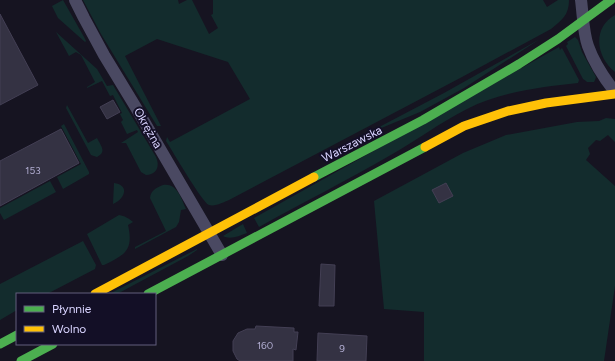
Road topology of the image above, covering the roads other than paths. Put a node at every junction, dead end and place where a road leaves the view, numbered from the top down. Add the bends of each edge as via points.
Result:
1 (75, 0) edge
2 (582, 0) edge
3 (611, 0) edge
4 (584, 20) junction
5 (615, 93) edge
6 (209, 233) junction
7 (222, 255) junction
8 (97, 293) edge
9 (150, 293) edge
10 (16, 336) edge
11 (0, 344) edge
12 (51, 345) edge
13 (21, 361) edge

1 - 6 street, Okrężna via 104,55
2 - 4 street
3 - 4 main road, Warszawska
4 - 5 street via 591,52
4 - 6 main road, Warszawska via 558,39 423,120
5 - 7 main road via 522,107 464,126
6 - 7 street, Okrężna
6 - 8 main road, Warszawska
7 - 9 main road
10 - 11 main road
12 - 13 main road

